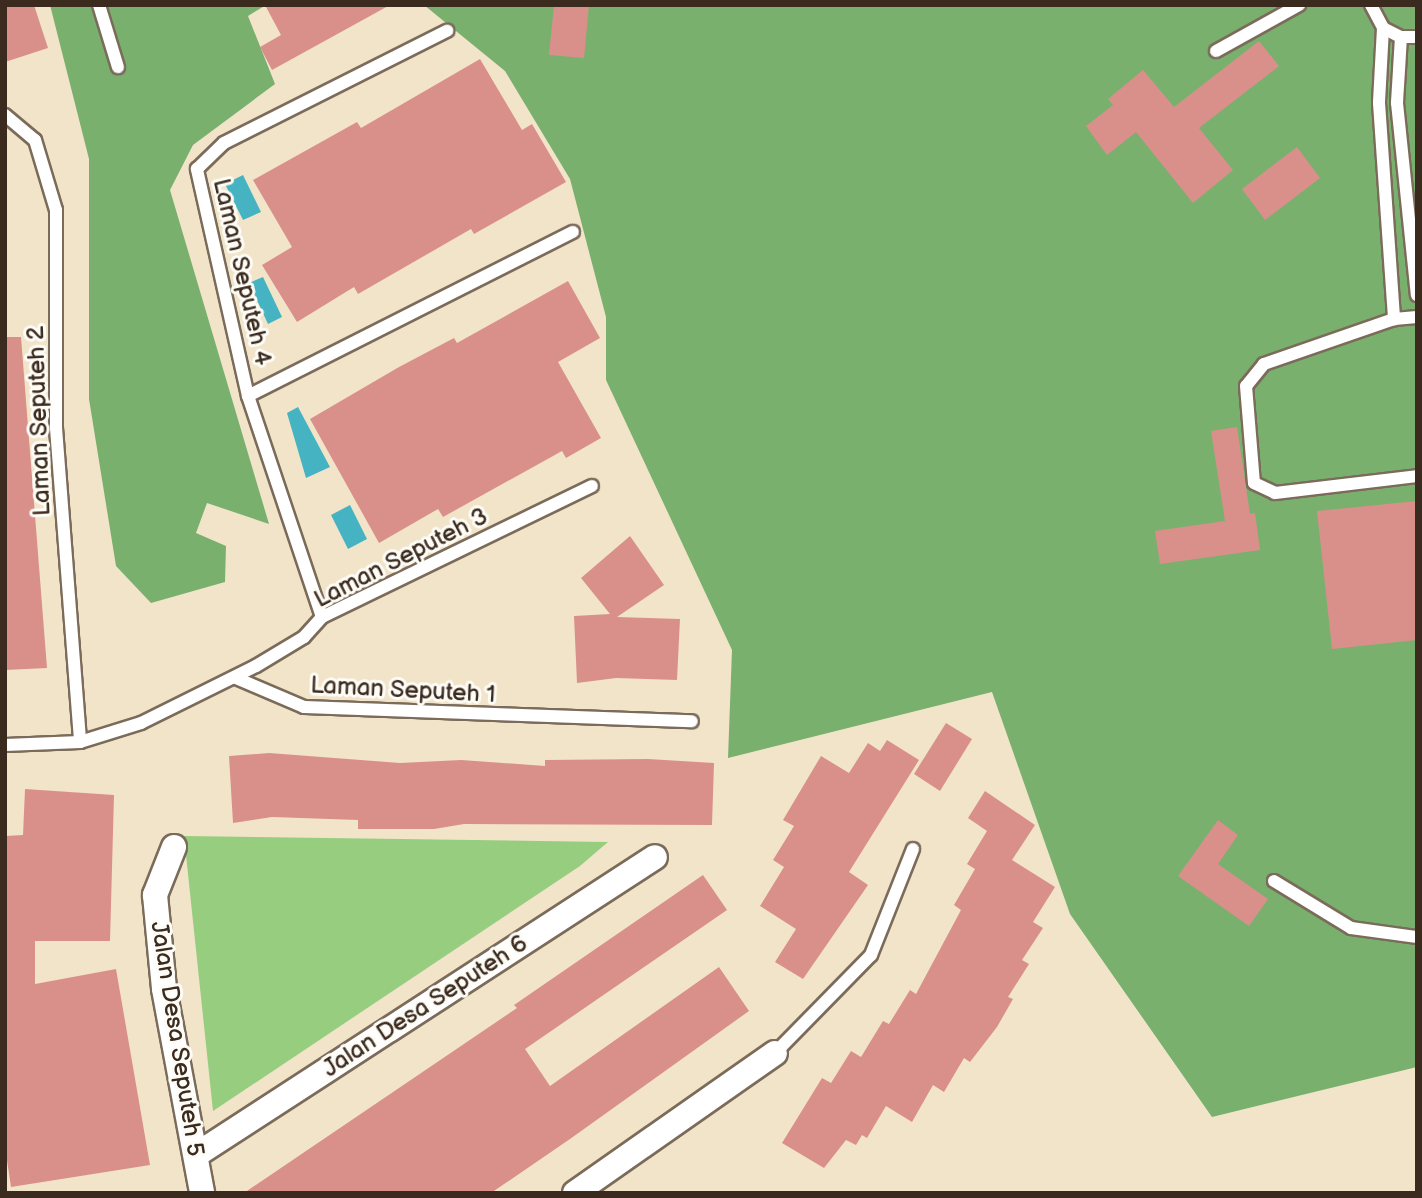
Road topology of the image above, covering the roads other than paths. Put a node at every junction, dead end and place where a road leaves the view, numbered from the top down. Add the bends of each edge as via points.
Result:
1 (99, 5) edge
2 (1299, 5) edge
3 (1371, 5) edge
4 (1383, 28) junction
5 (447, 30) dead end
6 (1401, 37) junction
7 (1417, 37) edge
8 (1216, 51) dead end
9 (118, 67) dead end
10 (5, 115) edge
11 (573, 232) dead end
12 (1417, 295) edge
13 (1417, 317) edge
14 (1394, 319) junction
15 (248, 396) junction
16 (1417, 475) edge
17 (592, 486) dead end
18 (322, 617) junction
19 (236, 678) junction
20 (691, 721) dead end
21 (80, 742) junction
22 (5, 745) edge
23 (174, 847) dead end
24 (913, 849) dead end
25 (655, 857) dead end
26 (1274, 881) dead end
27 (1417, 937) edge
28 (775, 1053) joint
29 (195, 1155) junction
30 (202, 1193) edge
31 (575, 1193) edge

1 - 9 lane
2 - 8 lane
3 - 4 lane
4 - 6 lane
4 - 14 lane via 1379,103
5 - 15 lane, Laman Seputeh 4 via 224,142 197,169
6 - 7 lane
6 - 12 lane via 1398,103
10 - 21 lane, Laman Seputeh 2 via 36,141 57,210 56,428
11 - 15 lane
13 - 14 lane
14 - 16 lane via 1264,364 1246,386 1254,483 1275,493
15 - 18 lane, Laman Seputeh 4
17 - 18 lane, Laman Seputeh 3
18 - 19 lane, Laman Seputeh 3 via 304,637
19 - 20 lane, Laman Seputeh 1 via 304,707
19 - 21 lane via 141,723
21 - 22 lane
23 - 29 street, Jalan Desa Seputeh 5 via 155,895 164,989
24 - 28 lane via 871,955
25 - 29 street, Jalan Desa Seputeh 6
26 - 27 lane via 1351,928
28 - 31 street
29 - 30 street, Jalan Desa Seputeh 5

